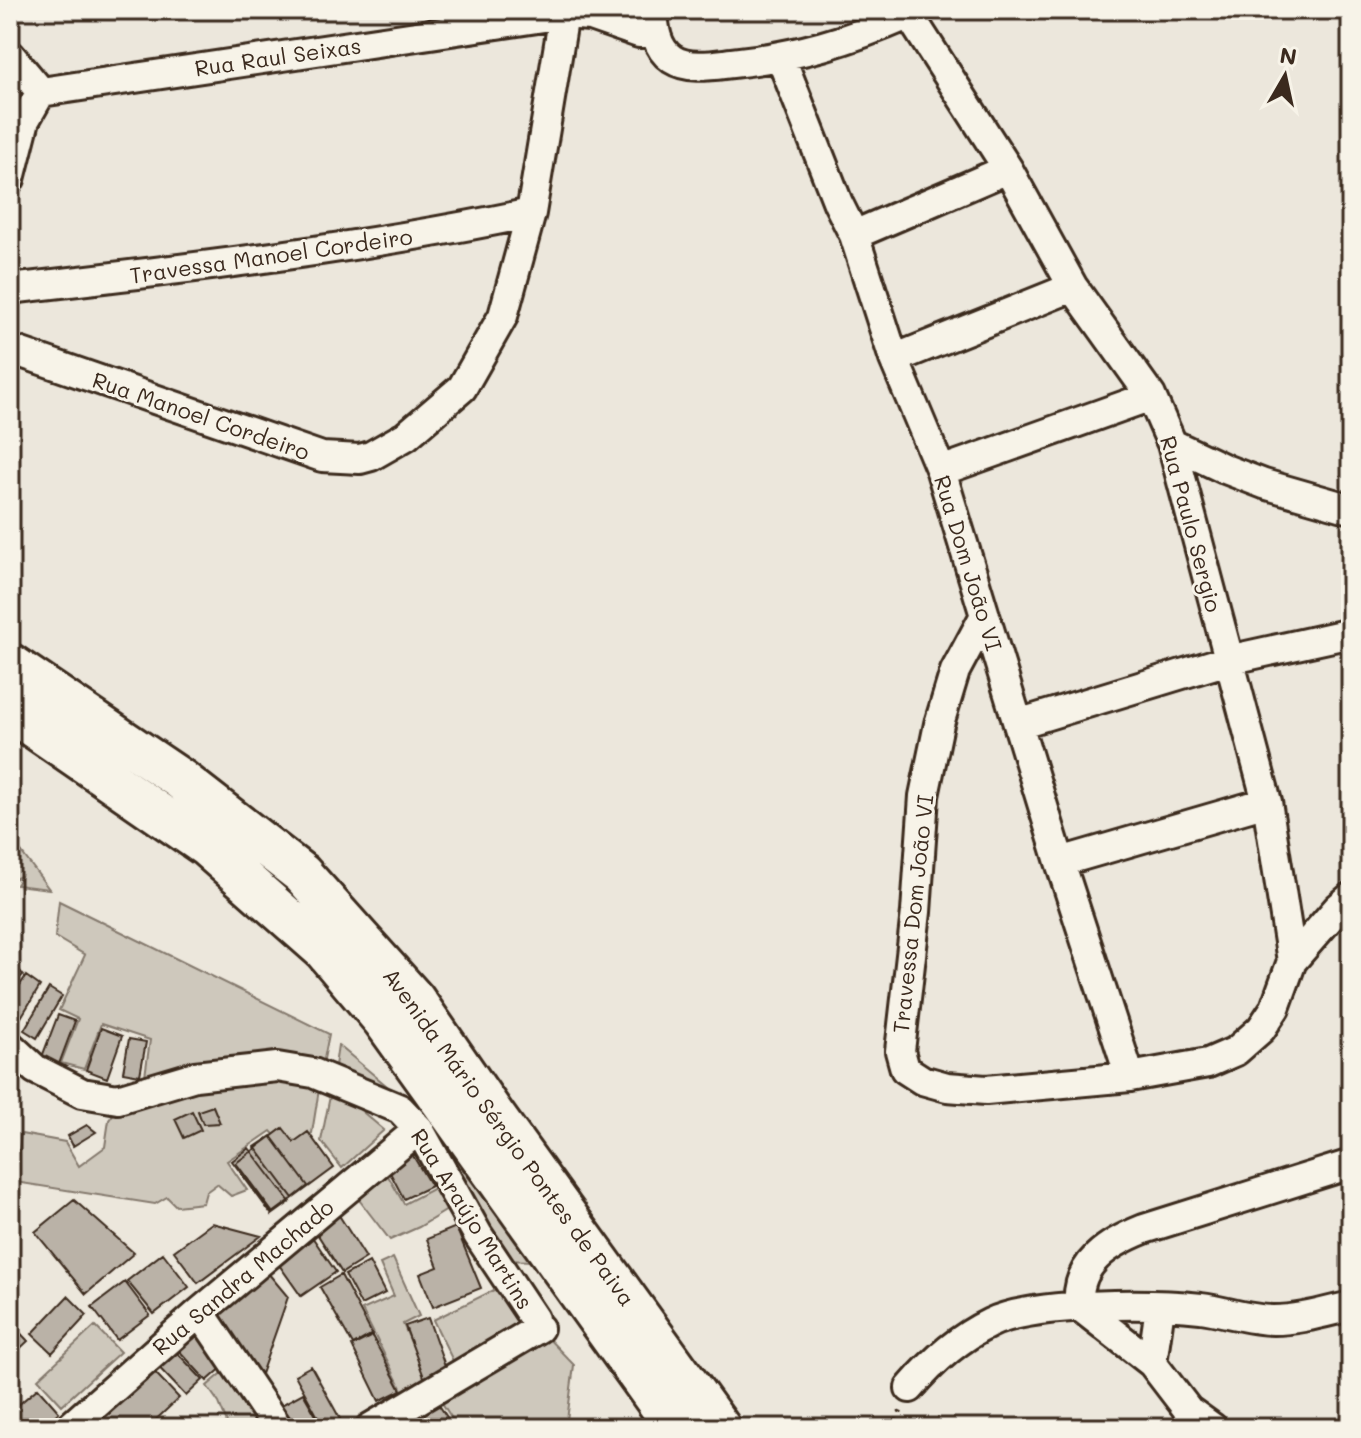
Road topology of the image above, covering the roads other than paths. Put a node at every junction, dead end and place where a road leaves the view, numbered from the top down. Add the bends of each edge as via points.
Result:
1 (907, 12) edge
2 (564, 14) junction
3 (654, 21) edge
4 (10, 55) edge
5 (781, 58) junction
6 (41, 92) junction
7 (1008, 169) junction
8 (10, 179) edge
9 (531, 213) junction
10 (854, 235) junction
11 (1073, 287) junction
12 (10, 289) edge
13 (10, 349) edge
14 (894, 359) junction
15 (1151, 396) junction
16 (1172, 444) junction
17 (941, 471) junction
18 (1351, 509) edge
19 (984, 617) junction
20 (1351, 633) edge
21 (1228, 660) junction
22 (10, 664) edge
23 (10, 711) edge
24 (1018, 724) junction
25 (1267, 802) junction
26 (1060, 862) junction
27 (1351, 897) edge
28 (1292, 961) junction
29 (10, 1046) edge
30 (1130, 1077) junction
31 (419, 1129) junction
32 (1351, 1164) edge
33 (1079, 1306) junction
34 (1351, 1306) edge
35 (1160, 1307) junction
36 (200, 1312) junction
37 (1152, 1363) junction
38 (910, 1388) dead end
39 (69, 1428) edge
40 (278, 1428) edge
41 (370, 1428) edge
42 (676, 1428) edge
43 (720, 1428) edge
44 (1213, 1428) edge

1 - 5 street via 867,32
1 - 7 street, Rua Paulo Sergio
2 - 3 street, Rua Raul Seixas via 590,16 639,33
2 - 6 street, Rua Raul Seixas
2 - 9 street, Rua Manoel Cordeiro
3 - 5 street via 661,48 673,60 696,67
4 - 6 street
5 - 10 street, Rua Dom João VI
6 - 8 street via 25,120
7 - 10 street
7 - 11 street, Rua Paulo Sergio
9 - 12 street, Travessa Manoel Cordeiro via 220,265
9 - 13 street, Rua Manoel Cordeiro via 503,316 462,388 406,436 360,459 322,457
10 - 14 street, Rua Dom João VI
11 - 14 street
11 - 15 street, Rua Paulo Sergio
14 - 17 street, Rua Dom João VI
15 - 16 street, Rua Paulo Sergio
15 - 17 street
16 - 18 street via 1264,484
16 - 21 street, Rua Paulo Sergio
17 - 19 street, Rua Dom João VI
19 - 24 street, Rua Dom João VI
19 - 30 street, Travessa Dom João VI via 955,671 924,796 900,1051 905,1069 947,1087 986,1090
20 - 21 street
21 - 24 street
21 - 25 street, Rua Paulo Sergio
22 - 43 main road, Avenida Mário Sérgio Pontes de Paiva via 180,779 302,874 414,999
23 - 42 main road, Avenida Mário Sérgio Pontes de Paiva via 206,846 324,950 384,1021
24 - 26 street, Rua Dom João VI
25 - 26 street
25 - 28 street, Rua Paulo Sergio
26 - 30 street, Rua Dom João VI
27 - 28 street, Travessa Dom João VI
28 - 30 street, Travessa Dom João VI via 1275,1008 1236,1051 1208,1063
29 - 31 street, Rua Araújo Martins via 35,1069 82,1093 118,1099 195,1076 277,1067 313,1073 400,1109
31 - 36 street, Rua Sandra Machado
31 - 41 street, Rua Araújo Martins via 478,1235 537,1324
32 - 33 street via 1116,1240 1087,1266
33 - 35 street
33 - 37 street
33 - 38 street via 992,1321 960,1340
34 - 35 street via 1271,1320
35 - 37 street
36 - 39 street, Rua Sandra Machado
36 - 40 street
37 - 44 street via 1188,1410

